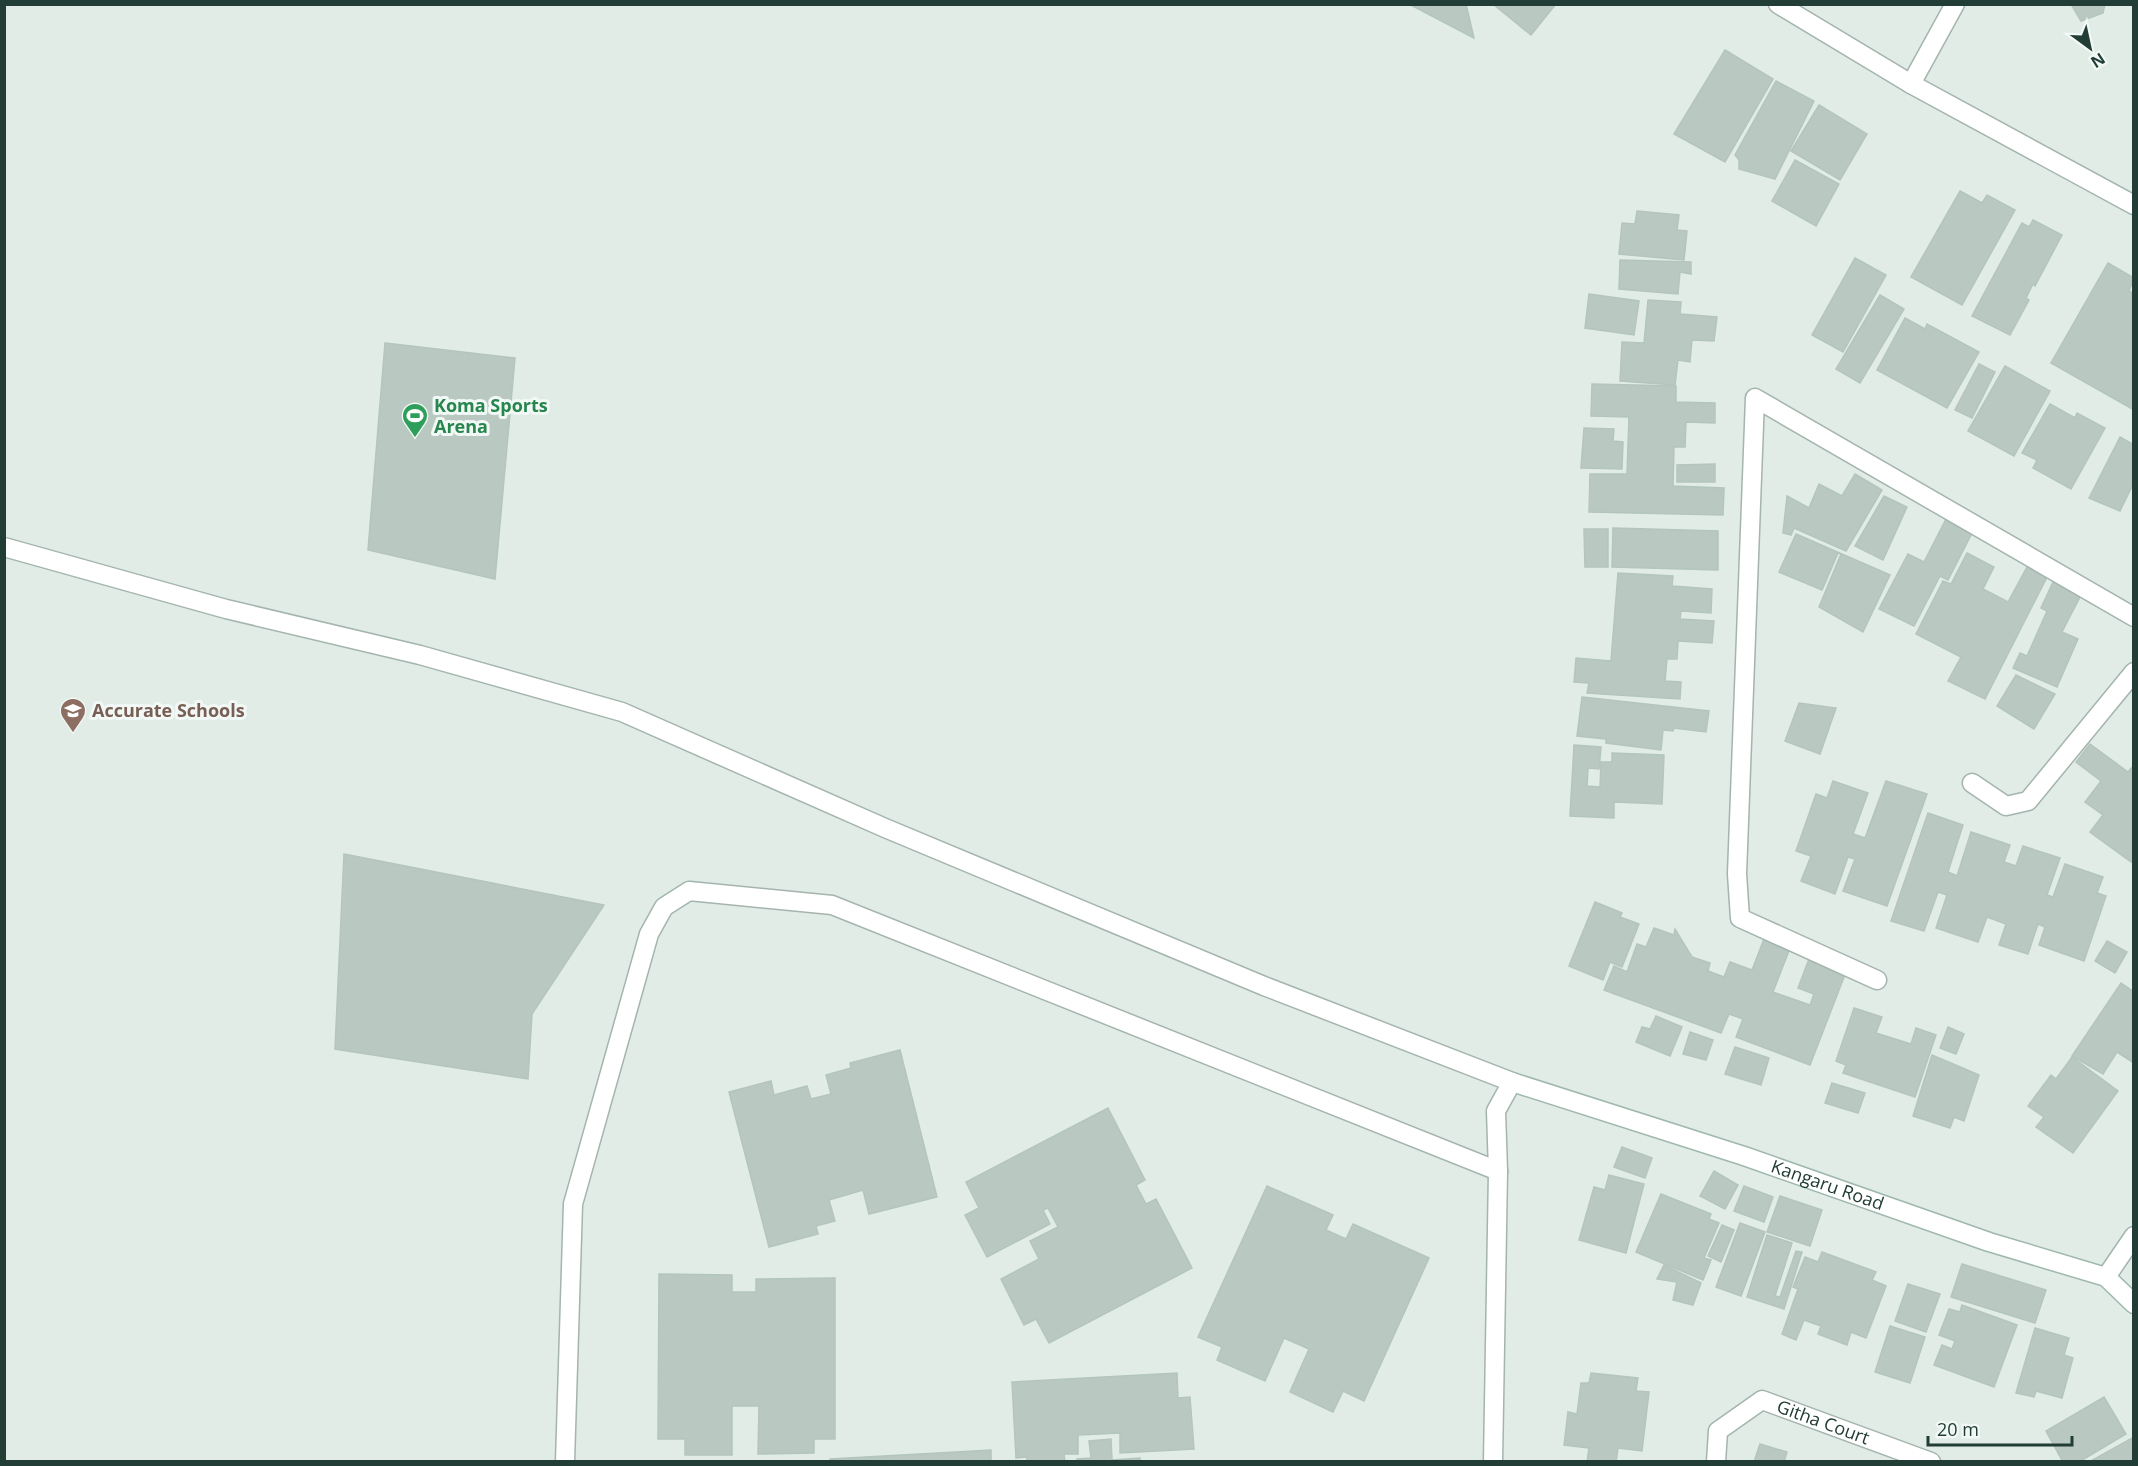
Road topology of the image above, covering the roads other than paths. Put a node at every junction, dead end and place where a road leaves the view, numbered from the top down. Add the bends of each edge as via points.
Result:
1 (1778, 4) edge
2 (1954, 4) edge
3 (1911, 84) junction
4 (2133, 204) edge
5 (4, 547) edge
6 (2133, 617) edge
7 (2133, 672) edge
8 (1972, 783) dead end
9 (1877, 980) dead end
10 (1512, 1082) junction
11 (1498, 1172) junction
12 (2133, 1236) edge
13 (2106, 1277) junction
14 (2133, 1304) edge
15 (565, 1461) edge
16 (1492, 1461) edge
17 (1716, 1461) edge
18 (1931, 1461) edge

1 - 3 street
2 - 3 street
3 - 4 street
5 - 10 street, Kangaru Road via 622,712 885,828 1264,986
6 - 9 street via 1755,398 1737,874 1740,918
7 - 8 street via 2028,801 2007,806
10 - 11 street via 1496,1111
10 - 13 street, Kangaru Road via 1744,1156 1989,1242
11 - 15 street via 832,905 689,891 664,907 649,934 573,1204
11 - 16 street
12 - 13 street
13 - 14 street, Kangaru Road
17 - 18 street, Githa Court via 1718,1431 1762,1400

